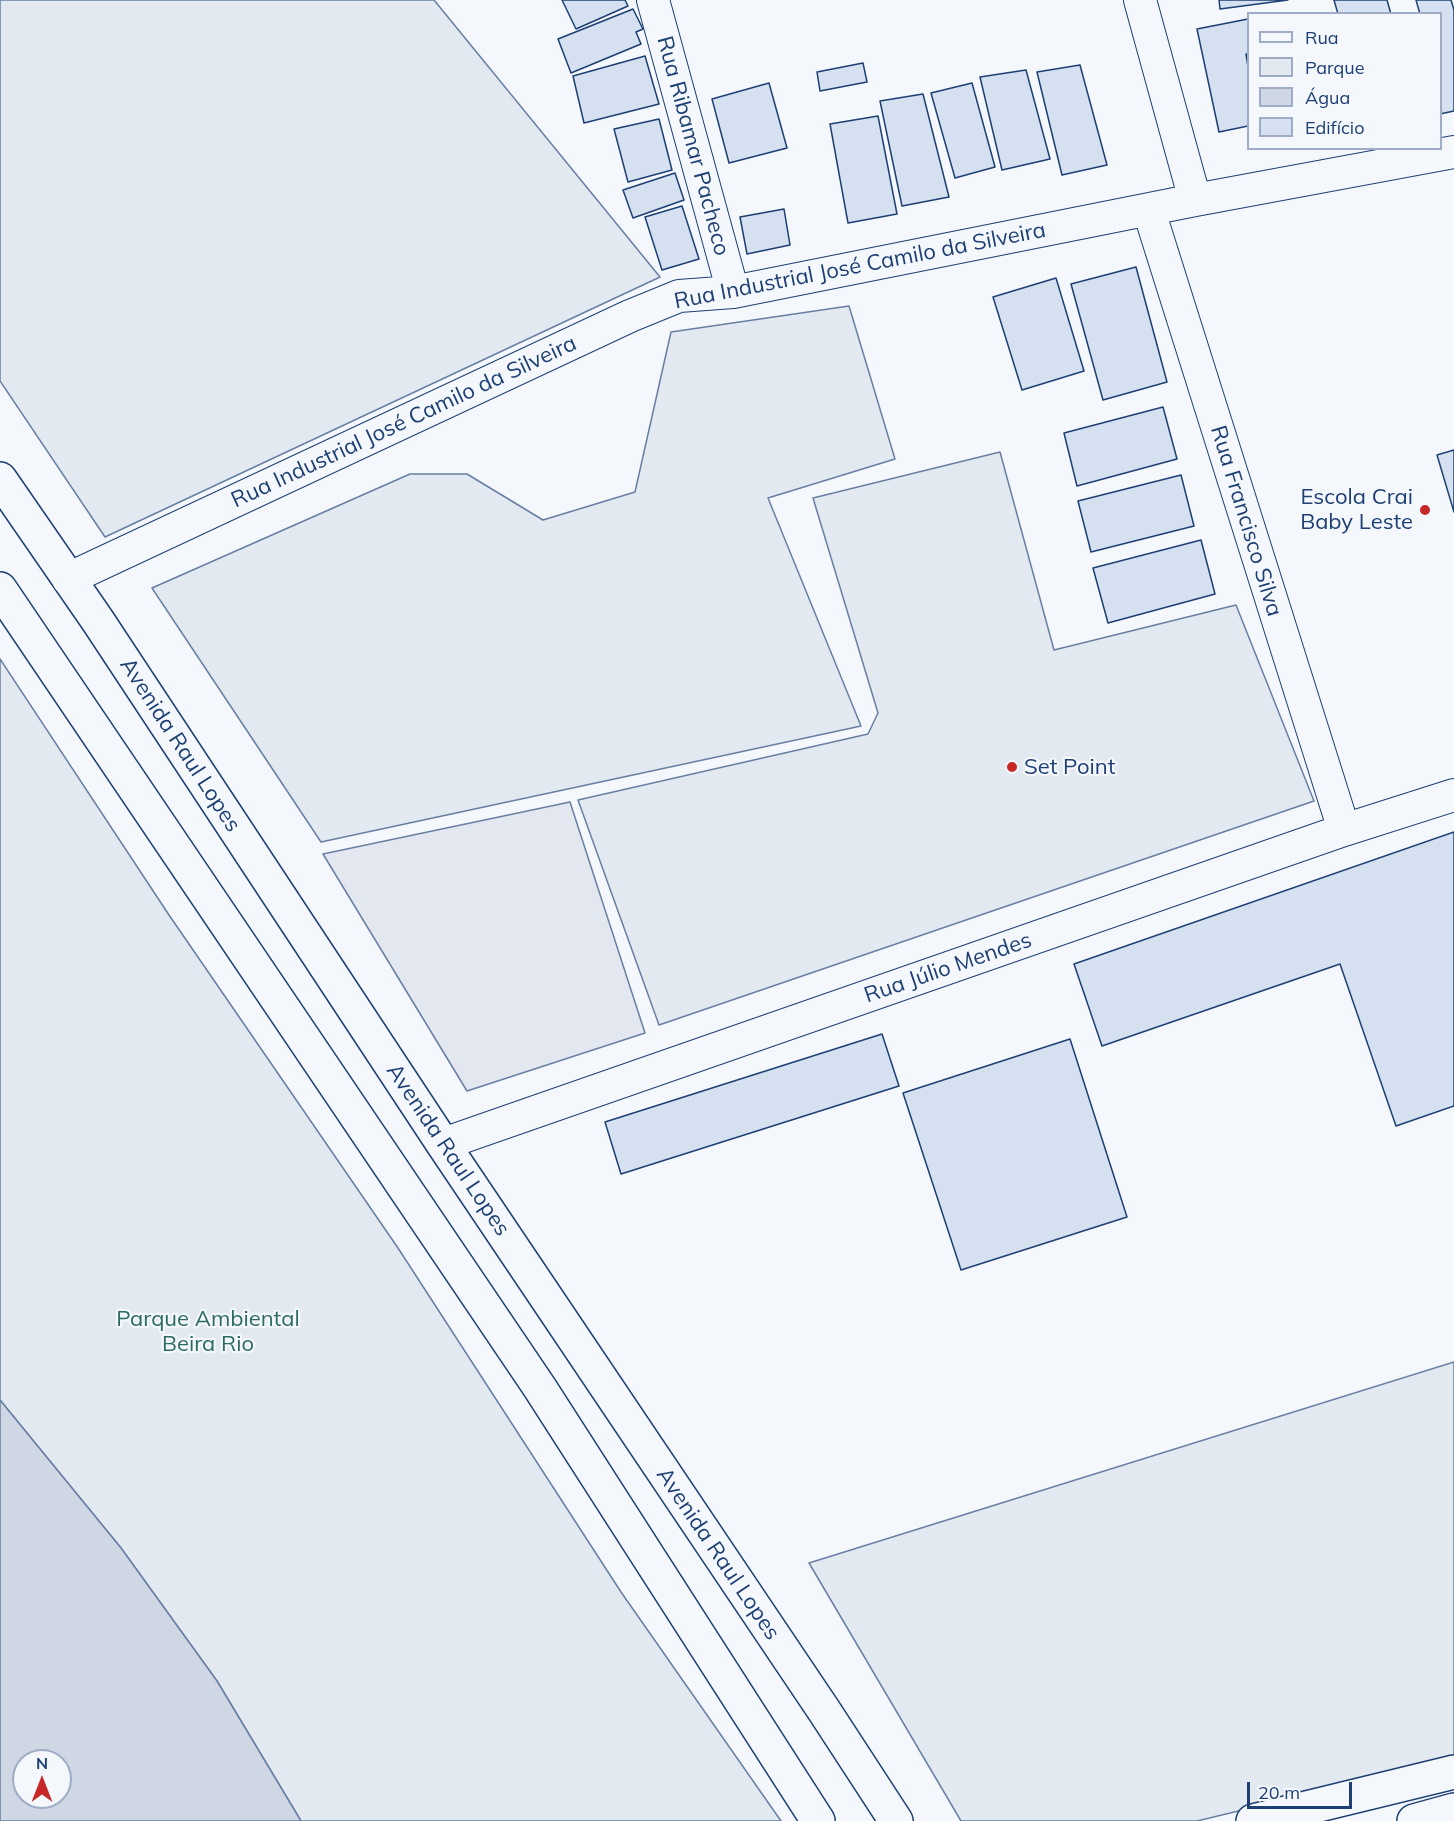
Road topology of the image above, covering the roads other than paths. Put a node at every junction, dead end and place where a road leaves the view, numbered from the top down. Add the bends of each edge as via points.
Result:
1 (653, 0) edge
2 (1140, 0) edge
3 (1454, 152) edge
4 (1195, 200) junction
5 (1149, 211) junction
6 (733, 292) junction
7 (0, 479) edge
8 (68, 579) junction
9 (0, 589) edge
10 (1454, 795) edge
11 (1344, 830) junction
12 (443, 1144) junction
13 (1454, 1772) edge
14 (1454, 1810) edge
15 (818, 1821) edge
16 (896, 1821) edge
17 (1253, 1821) edge
18 (1413, 1821) edge

1 - 6 street, Rua Ribamar Pacheco
2 - 4 street
3 - 4 street, Rua Industrial José Camilo da Silveira
4 - 5 street, Rua Industrial José Camilo da Silveira
5 - 6 street, Rua Industrial José Camilo da Silveira
5 - 11 street, Rua Francisco Silva
6 - 8 street, Rua Industrial José Camilo da Silveira via 679,296 630,316
7 - 8 main road, Avenida Raul Lopes
8 - 12 main road, Avenida Raul Lopes
9 - 15 main road via 540,1388
10 - 11 street, Rua Júlio Mendes
11 - 12 street, Rua Júlio Mendes
12 - 16 main road, Avenida Raul Lopes
13 - 17 main road
14 - 18 main road

